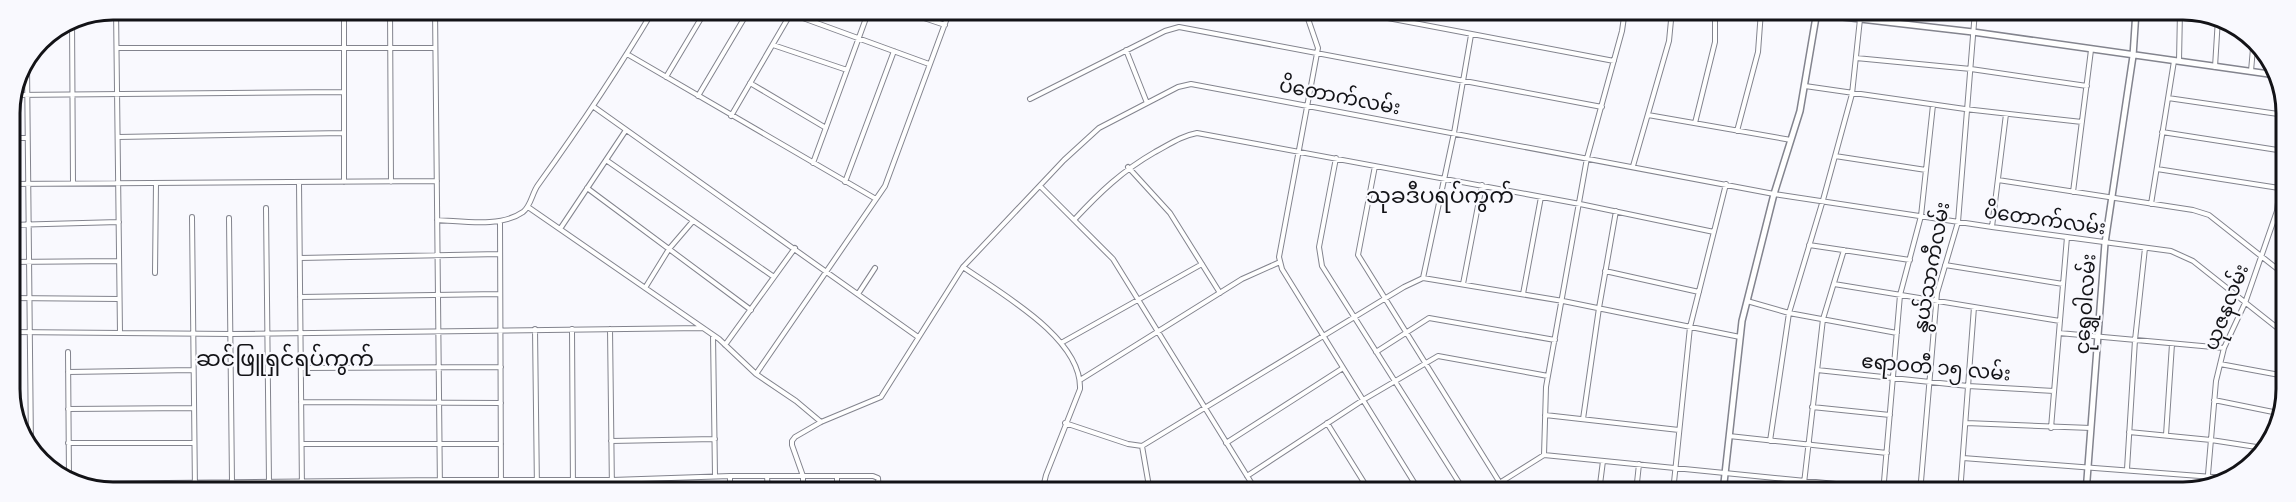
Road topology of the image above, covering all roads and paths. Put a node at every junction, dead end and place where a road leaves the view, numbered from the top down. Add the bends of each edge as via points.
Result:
1 (116, 20) edge
2 (344, 20) edge
3 (390, 20) edge
4 (435, 20) edge
5 (647, 20) edge
6 (700, 20) edge
7 (743, 20) edge
8 (787, 20) edge
9 (811, 20) edge
10 (865, 20) edge
11 (930, 20) edge
12 (947, 20) edge
13 (1308, 20) edge
14 (1396, 20) edge
15 (1624, 20) edge
16 (1671, 20) edge
17 (1715, 20) edge
18 (1760, 20) edge
19 (1816, 20) edge
20 (1860, 20) edge
21 (1869, 20) edge
22 (1974, 20) edge
23 (2135, 20) edge
24 (2180, 20) edge
25 (945, 25) junction
26 (2217, 26) edge
27 (72, 30) edge
28 (1973, 32) junction
29 (1471, 35) junction
30 (859, 37) junction
31 (773, 45) junction
32 (117, 48) junction
33 (345, 48) junction
34 (390, 48) junction
35 (435, 48) junction
36 (1126, 50) junction
37 (2091, 50) junction
38 (894, 51) junction
39 (2253, 51) edge
40 (1317, 53) junction
41 (627, 54) junction
42 (2133, 56) junction
43 (1856, 58) junction
44 (1614, 61) junction
45 (2176, 62) junction
46 (929, 64) junction
47 (2215, 67) junction
48 (1971, 69) junction
49 (847, 70) junction
50 (2251, 71) junction
51 (2268, 74) edge
52 (27, 77) edge
53 (666, 77) junction
54 (1463, 80) junction
55 (750, 83) junction
56 (1805, 86) junction
57 (2087, 86) junction
58 (344, 92) junction
59 (1852, 94) junction
60 (22, 95) edge
61 (27, 95) junction
62 (72, 95) junction
63 (117, 95) junction
64 (698, 96) junction
65 (2168, 98) junction
66 (1030, 99) dead end
67 (1148, 103) junction
68 (1307, 105) junction
69 (1933, 105) junction
70 (594, 107) junction
71 (1602, 107) junction
72 (1965, 109) junction
73 (2006, 114) junction
74 (2276, 114) edge
75 (1648, 115) junction
76 (731, 116) junction
77 (2082, 122) junction
78 (1695, 123) junction
79 (826, 128) junction
80 (626, 130) junction
81 (1737, 131) junction
82 (344, 132) junction
83 (2163, 132) junction
84 (1454, 133) junction
85 (118, 137) junction
86 (20, 138) edge
87 (27, 138) junction
88 (1791, 140) junction
89 (2276, 150) edge
90 (1298, 151) junction
91 (1835, 156) junction
92 (1336, 158) junction
93 (1587, 158) junction
94 (606, 160) junction
95 (813, 163) junction
96 (1375, 165) junction
97 (1633, 166) junction
98 (1128, 168) junction
99 (2157, 169) junction
100 (1926, 170) junction
101 (1444, 178) junction
102 (1998, 180) junction
103 (299, 182) junction
104 (344, 182) junction
105 (391, 182) junction
106 (437, 182) junction
107 (845, 182) junction
108 (73, 183) junction
109 (119, 183) junction
110 (156, 183) junction
111 (20, 184) edge
112 (28, 184) junction
113 (1726, 184) junction
114 (1482, 185) junction
115 (1040, 186) junction
116 (587, 188) junction
117 (2276, 188) edge
118 (2073, 192) junction
119 (1774, 194) junction
120 (1541, 197) junction
121 (876, 199) junction
122 (2111, 199) junction
123 (1823, 200) junction
124 (1580, 204) junction
125 (2151, 204) junction
126 (528, 207) junction
127 (266, 208) dead end
128 (1616, 211) junction
129 (2276, 214) edge
130 (1922, 216) junction
131 (192, 217) dead end
132 (229, 218) dead end
133 (437, 220) junction
134 (693, 220) junction
135 (1074, 220) junction
136 (500, 221) junction
137 (119, 222) junction
138 (1958, 222) junction
139 (20, 225) edge
140 (28, 225) junction
141 (1992, 227) junction
142 (560, 229) junction
143 (1714, 232) junction
144 (2067, 237) junction
145 (2105, 243) junction
146 (1809, 245) junction
147 (795, 248) junction
148 (2145, 248) junction
149 (669, 249) junction
150 (1844, 250) junction
151 (500, 254) junction
152 (438, 256) junction
153 (2261, 256) junction
154 (300, 258) junction
155 (1910, 260) junction
156 (118, 261) junction
157 (20, 262) edge
158 (29, 262) junction
159 (1280, 262) junction
160 (1202, 264) junction
161 (1945, 265) junction
162 (963, 267) junction
163 (875, 268) dead end
164 (2276, 268) edge
165 (827, 271) junction
166 (1605, 271) junction
167 (155, 273) dead end
168 (774, 277) junction
169 (1423, 278) junction
170 (1463, 284) junction
171 (1834, 284) junction
172 (2063, 284) junction
173 (645, 288) junction
174 (1699, 292) junction
175 (1220, 293) junction
176 (438, 294) junction
177 (500, 294) junction
178 (858, 294) junction
179 (1523, 294) junction
180 (1900, 295) junction
181 (300, 297) junction
182 (20, 298) edge
183 (29, 298) junction
184 (1385, 298) junction
185 (119, 299) junction
186 (1138, 300) junction
187 (1563, 301) junction
188 (1747, 301) junction
189 (1937, 301) junction
190 (2245, 303) junction
191 (1974, 307) junction
192 (1599, 308) junction
193 (751, 310) junction
194 (1789, 313) junction
195 (1354, 317) junction
196 (1823, 319) junction
197 (2060, 321) junction
198 (1690, 327) junction
199 (2276, 327) edge
200 (703, 328) junction
201 (535, 329) junction
202 (572, 329) junction
203 (609, 329) junction
204 (500, 330) junction
205 (20, 332) edge
206 (29, 332) junction
207 (438, 332) junction
208 (1158, 332) junction
209 (1407, 332) junction
210 (120, 333) junction
211 (192, 333) junction
212 (231, 333) junction
213 (268, 333) junction
214 (301, 333) junction
215 (1897, 333) junction
216 (2059, 333) junction
217 (713, 335) junction
218 (1323, 336) junction
219 (2098, 336) junction
220 (918, 337) junction
221 (1740, 337) junction
222 (1555, 340) junction
223 (2135, 340) junction
224 (1061, 343) junction
225 (2172, 344) junction
226 (725, 345) junction
227 (2224, 348) junction
228 (68, 352) dead end
229 (1376, 352) junction
230 (1426, 364) junction
231 (2220, 364) junction
232 (501, 367) junction
233 (301, 368) junction
234 (439, 368) junction
235 (1343, 368) junction
236 (193, 370) junction
237 (1816, 370) junction
238 (68, 372) junction
239 (756, 374) junction
240 (2276, 374) edge
241 (1548, 376) junction
242 (1893, 378) junction
243 (1080, 380) junction
244 (1396, 382) junction
245 (1929, 382) junction
246 (1968, 386) junction
247 (2054, 391) junction
248 (1363, 400) junction
249 (2214, 400) junction
250 (301, 402) junction
251 (439, 403) junction
252 (501, 403) junction
253 (1812, 407) junction
254 (194, 408) junction
255 (1204, 408) junction
256 (68, 409) junction
257 (2274, 412) edge
258 (1545, 415) junction
259 (1890, 415) junction
260 (1583, 418) junction
261 (822, 422) junction
262 (1065, 423) junction
263 (1327, 423) junction
264 (1965, 423) junction
265 (2051, 428) junction
266 (2091, 428) junction
267 (1679, 430) junction
268 (2129, 432) junction
269 (31, 433) edge
270 (2166, 435) junction
271 (1729, 436) junction
272 (715, 439) junction
273 (2211, 440) junction
274 (611, 441) junction
275 (1770, 441) junction
276 (68, 443) junction
277 (194, 443) junction
278 (1226, 443) junction
279 (302, 444) junction
280 (440, 444) junction
281 (501, 444) junction
282 (1808, 445) junction
283 (1143, 446) junction
284 (2256, 447) edge
285 (1887, 453) junction
286 (1544, 455) junction
287 (1963, 458) junction
288 (1603, 460) junction
289 (1639, 464) junction
290 (2088, 466) junction
291 (1675, 467) junction
292 (2127, 469) junction
293 (69, 471) edge
294 (1725, 473) junction
295 (715, 476) junction
296 (730, 476) junction
297 (767, 476) junction
298 (803, 476) junction
299 (1247, 476) junction
300 (2208, 476) junction
301 (837, 477) junction
302 (2214, 477) edge
303 (501, 479) junction
304 (537, 479) junction
305 (573, 479) junction
306 (2208, 479) edge
307 (440, 480) junction
308 (612, 480) junction
309 (1804, 480) junction
310 (195, 482) edge
311 (232, 482) joint
312 (269, 482) junction
313 (302, 482) junction
314 (730, 482) edge
315 (767, 482) edge
316 (803, 482) edge
317 (837, 482) edge
318 (879, 482) edge
319 (1044, 482) edge
320 (1148, 482) edge
321 (1251, 482) edge
322 (1364, 482) edge
323 (1414, 482) edge
324 (1459, 482) edge
325 (1499, 482) edge
326 (1502, 482) edge
327 (1600, 482) edge
328 (1637, 482) edge
329 (1674, 482) edge
330 (1724, 482) edge
331 (1820, 482) edge
332 (1885, 482) edge
333 (1921, 482) edge
334 (1961, 482) edge
335 (2087, 482) edge

1 - 32 street
2 - 33 street
3 - 34 street
4 - 35 street
5 - 41 street
6 - 53 street
7 - 64 street
8 - 31 street
9 - 30 street
10 - 30 street
11 - 25 street
12 - 25 street
13 - 40 street
14 - 29 street
15 - 44 street
16 - 75 street via 1669,42
17 - 78 street via 1715,42
18 - 81 street via 1758,52
19 - 56 street
20 - 43 street
21 - 28 street
22 - 28 street, နွယ်သာကီလမ်း
23 - 42 street, ငုရွှေဝါလမ်း
24 - 45 street
25 - 46 street
26 - 47 street
27 - 62 street
28 - 37 street
28 - 48 street, နွယ်သာကီလမ်း
29 - 44 street
29 - 54 street
30 - 38 street
30 - 49 street
31 - 49 street
31 - 55 street
32 - 33 street
32 - 63 street
33 - 34 street
33 - 58 street
34 - 35 street
34 - 105 street
35 - 106 street
36 - 40 street via 1179,27
36 - 66 street
36 - 67 street
37 - 42 street
37 - 57 street
38 - 46 street
38 - 107 street
39 - 50 street
40 - 54 street
40 - 68 street
41 - 53 street
41 - 70 street
42 - 45 street
42 - 122 street, ငုရွှေဝါလမ်း
43 - 48 street
43 - 59 street
44 - 71 street
45 - 47 street
45 - 65 street
46 - 121 street via 885,186
47 - 50 street
48 - 57 street
48 - 72 street, နွယ်သာကီလမ်း
49 - 79 street
50 - 51 street
52 - 61 street
53 - 64 street
54 - 71 street
54 - 84 street
55 - 76 street
55 - 79 street
56 - 59 street
56 - 88 street
57 - 77 street
58 - 63 street
58 - 82 street
59 - 69 street
59 - 91 street
60 - 61 street
61 - 62 street
61 - 87 street
62 - 63 street
62 - 108 street
63 - 85 street
64 - 76 street
65 - 74 street
65 - 83 street
67 - 68 street, ပိတောက်လမ်း via 1191,84
67 - 115 street, ပိတောက်လမ်း via 1099,128
68 - 84 street, ပိတောက်လမ်း
68 - 90 street
69 - 72 street
69 - 100 street
70 - 80 street
70 - 126 street via 534,190
71 - 93 street
72 - 73 street
72 - 138 street, နွယ်သာကီလမ်း
73 - 77 street
73 - 102 street
75 - 78 street
75 - 97 street
76 - 95 street
77 - 118 street
78 - 81 street
79 - 95 street
80 - 94 street
80 - 147 street
81 - 88 street
82 - 85 street
82 - 104 street
83 - 89 street
83 - 99 street
84 - 93 street, ပိတောက်လမ်း
84 - 101 street
85 - 109 street
86 - 87 street
87 - 112 street
88 - 119 street
90 - 92 street
90 - 98 street via 1197,133 1183,136
90 - 159 street
91 - 100 street
91 - 123 street
92 - 96 street
92 - 195 street via 1319,254 1322,266
93 - 97 street, ပိတောက်လမ်း
93 - 124 street
94 - 116 street
94 - 134 street
95 - 107 street
96 - 101 street
96 - 184 street via 1358,255
97 - 113 street, ပိတောက်လမ်း
98 - 135 street
98 - 160 street via 1170,213
99 - 117 street
99 - 125 street
100 - 130 street
101 - 114 street
101 - 169 street
102 - 118 street
102 - 141 street
103 - 104 street
103 - 110 street
103 - 154 street
104 - 105 street
105 - 106 street
106 - 133 street
107 - 121 street
108 - 109 street
108 - 112 street
109 - 110 street
109 - 137 street
110 - 167 street
111 - 112 street
112 - 140 street
113 - 119 street, ပိတောက်လမ်း
113 - 143 street
114 - 120 street
114 - 170 street
115 - 135 street
115 - 162 street, ပိတောက်လမ်း
116 - 142 street
116 - 149 street
118 - 122 street
119 - 123 street, ပိတောက်လမ်း
119 - 188 street
120 - 124 street
120 - 179 street
121 - 165 street
122 - 125 street
122 - 145 street, ငုရွှေဝါလမ်း
123 - 130 street, ပိတောက်လမ်း
123 - 146 street
124 - 128 street
124 - 187 street
125 - 153 street via 2209,215
126 - 136 street
126 - 142 street
127 - 213 street
128 - 143 street
128 - 166 street
129 - 153 street, ယုဇနလမ်း
130 - 138 street, ပိတောက်လမ်း
130 - 155 street
131 - 211 street
132 - 212 street
133 - 136 street
133 - 152 street
134 - 149 street
134 - 168 street
135 - 186 street via 1113,259
136 - 151 street
137 - 140 street
137 - 156 street
138 - 141 street, ပိတောက်လမ်း
138 - 161 street, နွယ်သာကီလမ်း
139 - 140 street
140 - 158 street
141 - 144 street, ပိတောက်လမ်း
142 - 173 street
143 - 174 street
144 - 145 street, ပိတောက်လမ်း
144 - 172 street
145 - 148 street, ပိတောက်လမ်း
145 - 219 street, ငုရွှေဝါလမ်း
146 - 150 street
146 - 194 street
147 - 165 street
147 - 168 street
148 - 190 street, ပိတောက်လမ်း via 2171,251 2193,261
148 - 223 street
149 - 173 street
149 - 193 street
150 - 155 street
150 - 171 street
151 - 152 street
151 - 177 street
152 - 154 street
152 - 176 street
153 - 164 street
153 - 190 street, ယုဇနလမ်း
154 - 181 street
155 - 180 street
156 - 158 street
156 - 185 street
157 - 158 street
158 - 183 street
159 - 175 street
159 - 218 street
160 - 175 street
160 - 186 street
161 - 172 street
161 - 189 street, နွယ်သာကီလမ်း
162 - 220 street, ပိတောက်လမ်း
162 - 224 street via 1034,317
163 - 178 street
165 - 178 street
165 - 239 street
166 - 174 street
166 - 192 street
168 - 193 street
169 - 170 street
169 - 184 street
170 - 179 street
171 - 180 street
171 - 196 street
172 - 197 street
173 - 200 street
174 - 198 street
175 - 208 street
176 - 177 street
176 - 181 street
176 - 207 street
177 - 204 street
178 - 220 street
179 - 187 street
180 - 189 street
180 - 215 street
181 - 214 street
182 - 183 street
183 - 185 street
183 - 206 street
184 - 195 street
184 - 209 street
185 - 210 street
186 - 208 street
186 - 224 street
187 - 192 street
187 - 222 street
188 - 194 street
188 - 221 street
189 - 191 street
189 - 245 street, နွယ်သာကီလမ်း
190 - 199 street, ပိတောက်လမ်း
190 - 227 street, ယုဇနလမ်း
191 - 197 street
191 - 246 street
192 - 198 street
192 - 260 street
193 - 226 street
194 - 196 street
194 - 275 street
195 - 218 street
195 - 229 street
196 - 215 street
196 - 237 street
197 - 216 street
198 - 221 street
198 - 267 street
200 - 203 street
200 - 217 street
201 - 202 street
201 - 204 street
201 - 304 street
202 - 203 street
202 - 305 street
203 - 274 street
204 - 207 street
204 - 232 street
205 - 206 street
206 - 210 street
206 - 269 street
207 - 214 street
207 - 234 street
208 - 243 street
208 - 255 street
209 - 222 street via 1429,318
209 - 229 street
209 - 230 street
210 - 211 street
211 - 212 street
211 - 236 street
212 - 213 street
212 - 311 street
213 - 214 street
213 - 312 street
214 - 233 street
215 - 242 street
216 - 219 street
216 - 247 street
217 - 226 street
217 - 272 street
218 - 235 street
218 - 255 street
219 - 223 street
219 - 266 street, ငုရွှေဝါလမ်း
220 - 261 street, ပိတောက်လမ်း via 880,397
221 - 271 street
222 - 241 street
223 - 225 street
223 - 268 street
224 - 243 street
225 - 227 street
225 - 270 street
226 - 239 street
227 - 231 street, ယုဇနလမ်း
228 - 238 street
229 - 244 street
230 - 241 street via 1438,356
230 - 244 street
230 - 325 street
231 - 240 street
231 - 249 street, ယုဇနလမ်း
232 - 234 street
232 - 252 street
233 - 234 street
233 - 250 street
234 - 251 street
235 - 248 street
235 - 278 street
236 - 238 street
236 - 254 street
237 - 242 street, ဧရာဝတီ ၁၅ လမ်း
237 - 253 street
238 - 256 street
239 - 261 street
241 - 258 street
242 - 245 street, ဧရာဝတီ ၁၅ လမ်း
242 - 259 street
243 - 262 street
244 - 248 street
244 - 324 street
245 - 246 street, ဧရာဝတီ ၁၅ လမ်း
245 - 333 street, နွယ်သာကီလမ်း
246 - 247 street, ဧရာဝတီ ၁၅ လမ်း
246 - 264 street
247 - 265 street
248 - 263 street
248 - 323 street
249 - 257 street
249 - 273 street, ယုဇနလမ်း
250 - 251 street
250 - 279 street
251 - 252 street
251 - 280 street
252 - 281 street
253 - 259 street
253 - 282 street
254 - 256 street
254 - 277 street
255 - 278 street
255 - 283 street
256 - 276 street
258 - 260 street
258 - 286 street
259 - 285 street
260 - 267 street
261 - 298 street, ပိတောက်လမ်း via 792,441
262 - 283 street
262 - 319 street
263 - 299 street
263 - 322 street
264 - 265 street
264 - 287 street
265 - 266 street
266 - 290 street, ငုရွှေဝါလမ်း
267 - 291 street
268 - 270 street
268 - 292 street
270 - 273 street
271 - 275 street
271 - 294 street
272 - 274 street
272 - 295 street
273 - 284 street
273 - 300 street, ယုဇနလမ်း
274 - 308 street
275 - 282 street
276 - 277 street
276 - 293 street
277 - 310 street
278 - 299 street
279 - 280 street
279 - 313 street
280 - 281 street
280 - 307 street
281 - 303 street
282 - 285 street
282 - 309 street
283 - 320 street
285 - 332 street
286 - 288 street
286 - 326 street
287 - 290 street
287 - 334 street
288 - 289 street
288 - 327 street
289 - 291 street
289 - 328 street
290 - 292 street
290 - 335 street, ငုရွှေဝါလမ်း
291 - 294 street
291 - 329 street
292 - 300 street
294 - 309 street
294 - 330 street
295 - 296 street
295 - 308 street
296 - 297 street
296 - 314 street
297 - 298 street
297 - 315 street
298 - 301 street
298 - 316 street
299 - 321 street
300 - 302 street
300 - 306 street, ယုဇနလမ်း
301 - 317 street
301 - 318 street via 875,477
303 - 304 street
303 - 307 street
304 - 305 street
305 - 308 street
307 - 313 street
309 - 331 street
311 - 312 street
312 - 313 street

